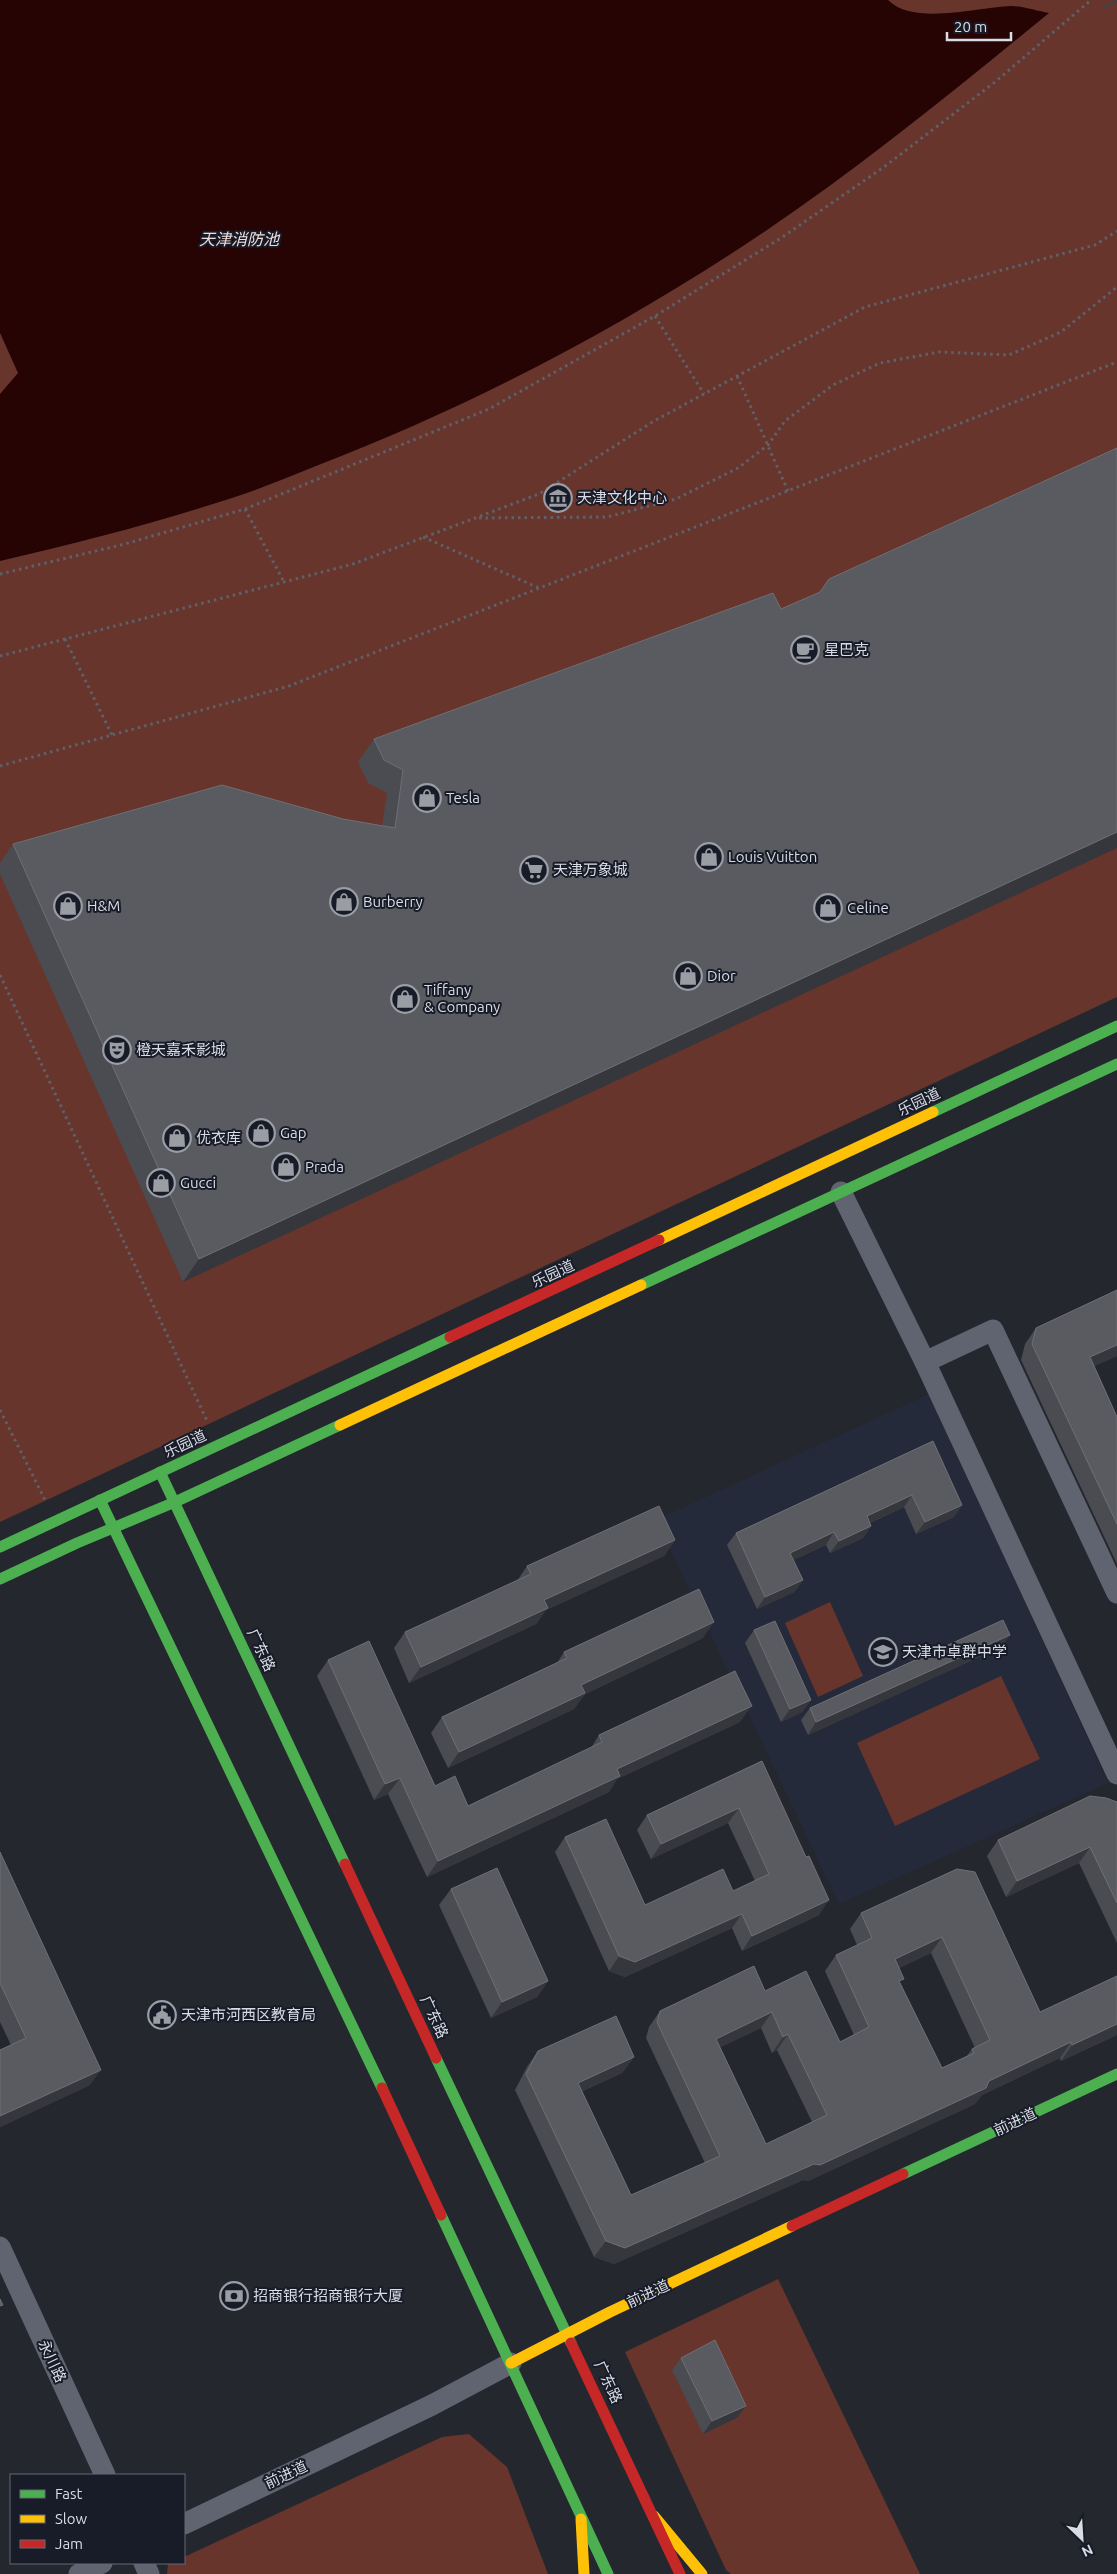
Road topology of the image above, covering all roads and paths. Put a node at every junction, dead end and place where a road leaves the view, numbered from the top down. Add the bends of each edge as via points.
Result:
1 (1091, 0) edge
2 (1117, 230) edge
3 (1117, 287) edge
4 (655, 316) junction
5 (1117, 362) edge
6 (737, 376) junction
7 (704, 394) junction
8 (768, 445) junction
9 (788, 491) junction
10 (245, 509) junction
11 (475, 518) junction
12 (423, 537) junction
13 (0, 574) edge
14 (284, 582) junction
15 (539, 588) junction
16 (65, 639) junction
17 (0, 656) edge
18 (112, 735) junction
19 (0, 766) edge
20 (0, 974) edge
21 (1117, 1026) edge
22 (1117, 1064) edge
23 (839, 1189) junction
24 (925, 1362) junction
25 (0, 1410) edge
26 (218, 1446) junction
27 (160, 1472) junction
28 (100, 1500) junction
29 (175, 1502) junction
30 (56, 1520) junction
31 (114, 1528) junction
32 (0, 1547) edge
33 (0, 1579) edge
34 (1117, 1593) edge
35 (1117, 1774) edge
36 (1117, 2074) edge
37 (0, 2247) edge
38 (568, 2334) junction
39 (517, 2369) junction
40 (105, 2474) edge
41 (654, 2516) junction
42 (581, 2519) junction
43 (185, 2524) edge
44 (100, 2564) edge
45 (79, 2574) edge
46 (584, 2574) edge
47 (608, 2574) edge
48 (680, 2574) edge
49 (702, 2574) edge

1 - 4 path via 995,82 884,167 781,238
2 - 6 path via 1095,245 865,307
3 - 8 path via 1061,332 1009,355 939,352 880,363 833,385 785,421
4 - 7 path
4 - 10 path via 489,409
5 - 9 path
6 - 7 path
6 - 8 path
7 - 11 path via 654,421 539,494
8 - 9 path
8 - 11 path via 738,468 676,499 607,517
9 - 15 path
10 - 13 path via 125,544
10 - 14 path
11 - 12 path
12 - 14 path via 353,564
12 - 15 path
14 - 16 path
15 - 18 path via 290,686
16 - 17 path
16 - 18 path
18 - 19 path
20 - 26 path
21 - 26 main road, 乐园道 via 828,1167
22 - 23 main road
23 - 24 street
23 - 29 main road
24 - 34 street via 993,1330
24 - 35 street
25 - 30 path
26 - 27 main road, 乐园道
27 - 28 main road, 乐园道
27 - 29 main road, 广东路
28 - 30 main road, 乐园道
28 - 31 main road
29 - 31 main road
29 - 38 main road, 广东路
30 - 32 main road, 乐园道
31 - 33 main road
31 - 39 main road
36 - 38 main road, 前进道
37 - 40 street, 永川路
38 - 39 main road, 前进道
38 - 41 main road, 广东路
39 - 42 main road
39 - 43 street, 前进道 via 432,2405
41 - 48 main road, 广东路
41 - 49 main road
42 - 46 main road
42 - 47 main road
44 - 45 street

